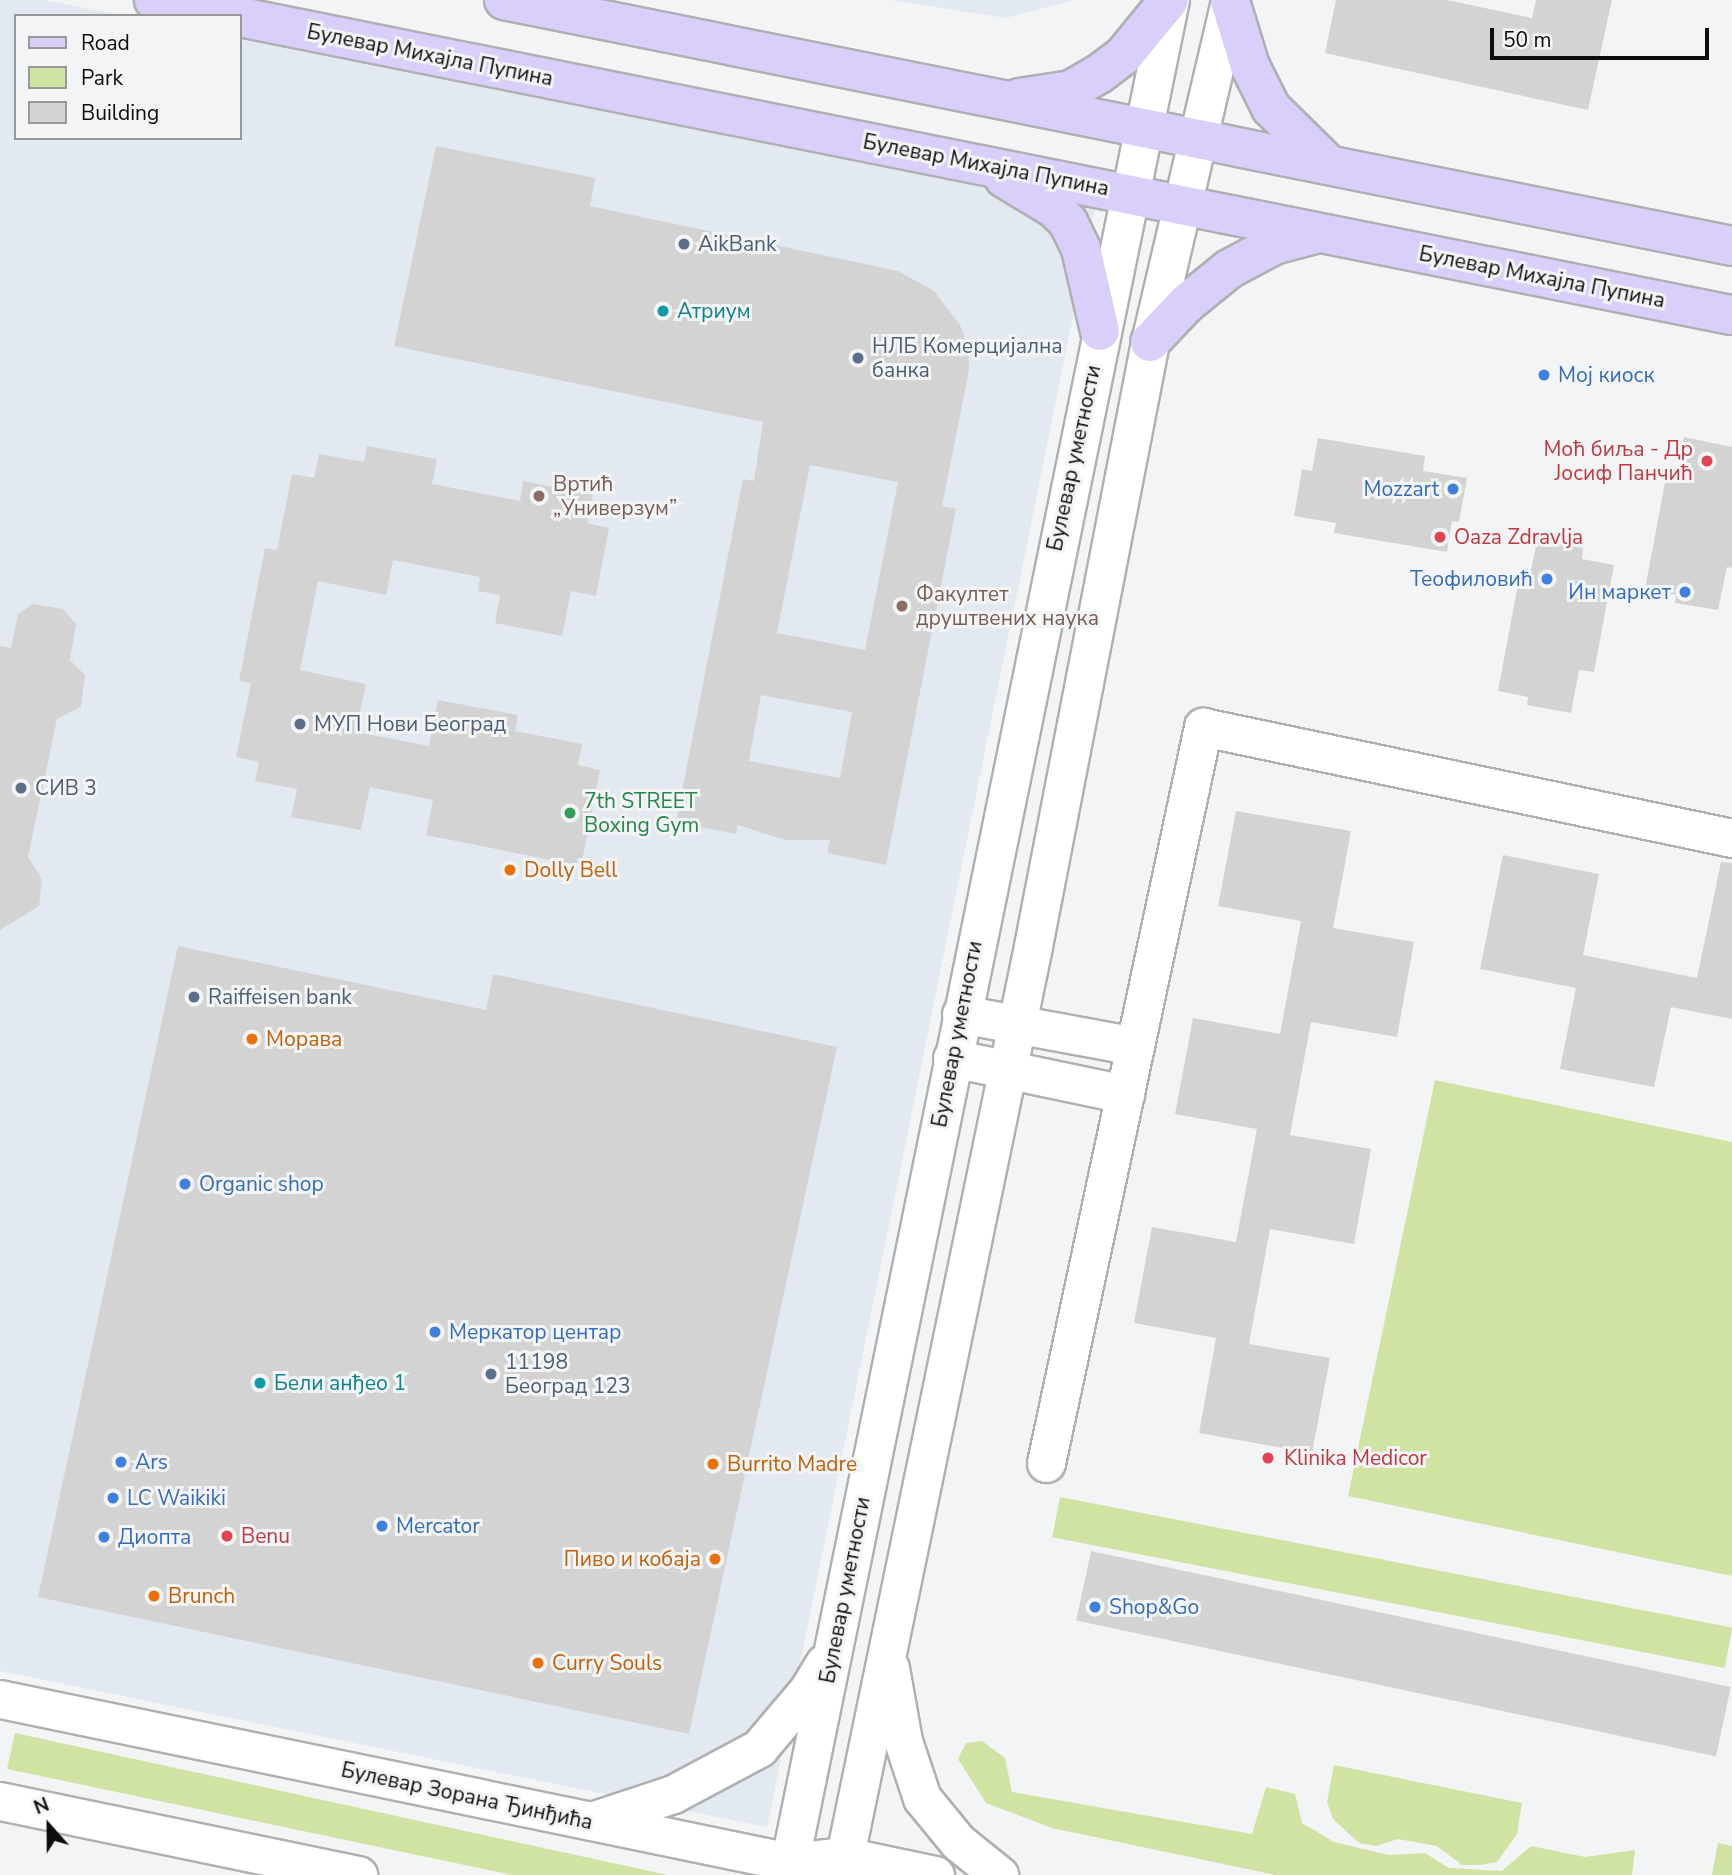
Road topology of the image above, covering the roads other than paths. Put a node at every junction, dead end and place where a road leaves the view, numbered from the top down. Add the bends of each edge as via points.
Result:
1 (154, 0) edge
2 (504, 0) edge
3 (1169, 0) edge
4 (1230, 1) edge
5 (223, 14) edge
6 (242, 17) edge
7 (995, 101) junction
8 (1142, 130) junction
9 (1199, 140) junction
10 (981, 165) junction
11 (1331, 166) junction
12 (1127, 193) junction
13 (1182, 204) junction
14 (1320, 232) junction
15 (1732, 246) edge
16 (1732, 315) edge
17 (1100, 331) junction
18 (1150, 342) junction
19 (1732, 838) edge
20 (961, 1014) junction
21 (1017, 1024) junction
22 (1135, 1046) junction
23 (952, 1058) junction
24 (1007, 1070) junction
25 (1125, 1094) junction
26 (1046, 1463) dead end
27 (886, 1645) junction
28 (834, 1647) junction
29 (0, 1699) edge
30 (0, 1801) edge
31 (590, 1822) junction
32 (243, 1863) edge
33 (843, 1866) edge
34 (789, 1869) edge
35 (358, 1875) edge
36 (935, 1875) edge
37 (999, 1875) edge

1 - 5 main road
2 - 7 main road
3 - 7 main road via 1123,56 1099,74 1071,90
3 - 8 street, Булевар уметности
4 - 9 street
4 - 11 main road via 1250,66 1270,107
6 - 10 main road, Булевар Михајла Пупина
7 - 8 main road
8 - 9 main road
8 - 12 street, Булевар уметности
9 - 11 main road
9 - 13 street
10 - 12 main road, Булевар Михајла Пупина
10 - 17 main road via 1054,208 1068,222 1081,249
11 - 15 main road
12 - 13 main road, Булевар Михајла Пупина
12 - 17 street, Булевар уметности
13 - 14 main road, Булевар Михајла Пупина
13 - 18 street
14 - 16 main road, Булевар Михајла Пупина
14 - 18 main road via 1274,245 1229,269
17 - 20 street, Булевар уметности
18 - 21 street
19 - 22 street via 1203,727
20 - 21 street
20 - 23 street, Булевар уметности
21 - 22 street
21 - 24 street
22 - 25 street
23 - 24 street
23 - 28 street, Булевар уметности
24 - 25 street
24 - 27 street
25 - 26 street
27 - 33 street
27 - 37 street via 904,1741 922,1798 958,1842
28 - 31 street via 808,1690 759,1748 673,1794
28 - 34 street, Булевар уметности
29 - 31 street, Булевар Зорана Ђинђића
30 - 32 street
31 - 34 street, Булевар Зорана Ђинђића
32 - 35 street
33 - 34 street, Булевар Зорана Ђинђића
33 - 36 street, Булевар Зорана Ђинђића

